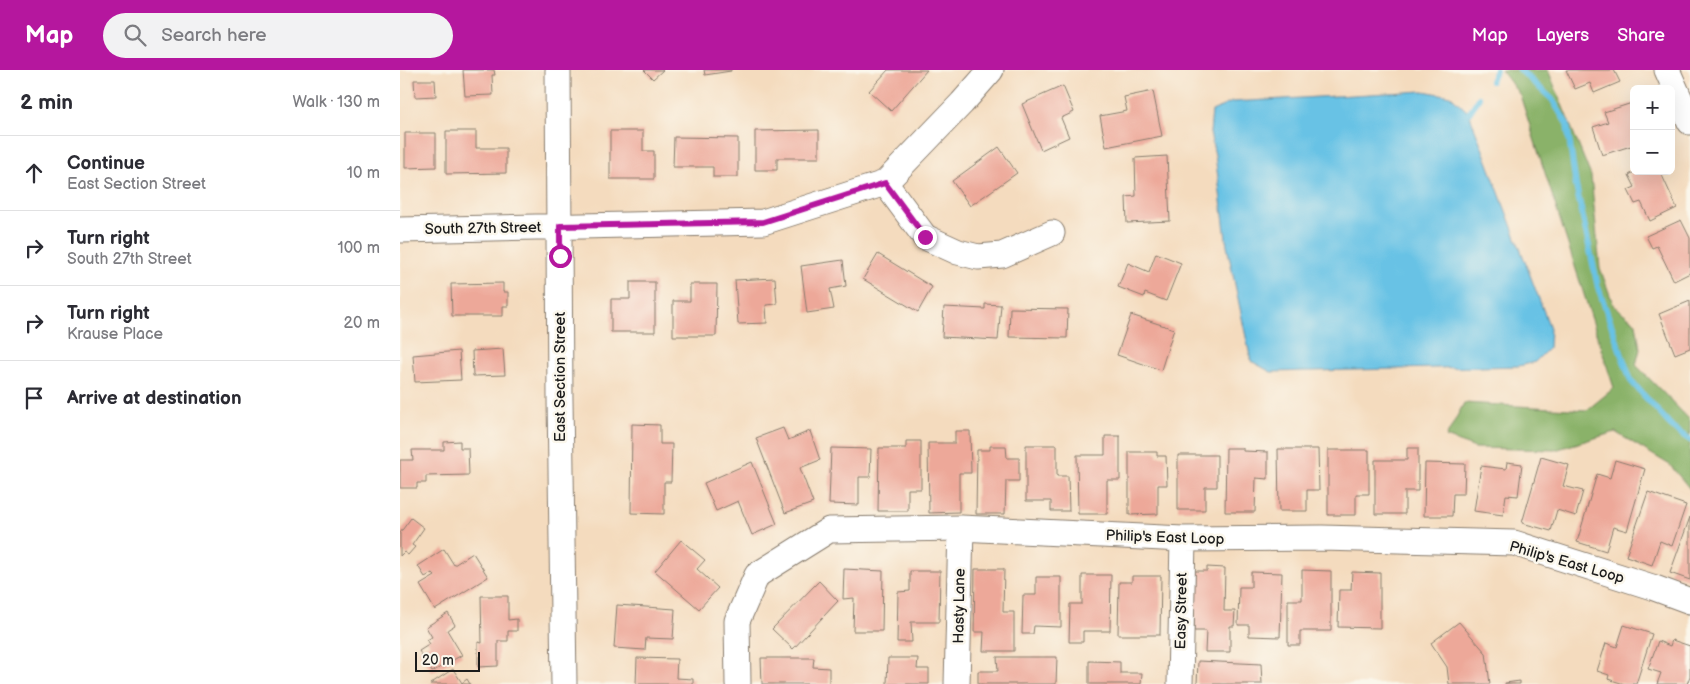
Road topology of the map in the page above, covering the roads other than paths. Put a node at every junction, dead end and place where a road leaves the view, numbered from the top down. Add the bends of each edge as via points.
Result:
1 (558, 70) edge
2 (991, 70) edge
3 (1667, 70) edge
4 (1690, 122) edge
5 (885, 183) junction
6 (560, 226) junction
7 (400, 230) edge
8 (1052, 234) dead end
9 (961, 528) junction
10 (1183, 539) junction
11 (1690, 601) edge
12 (564, 684) edge
13 (738, 684) edge
14 (958, 684) edge
15 (1180, 684) edge

1 - 6 street, East Section Street
2 - 5 street, South 27th Street
3 - 4 street
5 - 6 street, South 27th Street via 763,222
5 - 8 street via 925,237 958,252 978,256 1002,255
6 - 7 street, South 27th Street
6 - 12 street, East Section Street
9 - 10 street, Philip's East Loop
9 - 13 street, Philip's East Loop via 829,530 757,575 737,621
9 - 14 street, Hasty Lane
10 - 11 street, Philip's East Loop via 1322,538 1514,543
10 - 15 street, Easy Street

